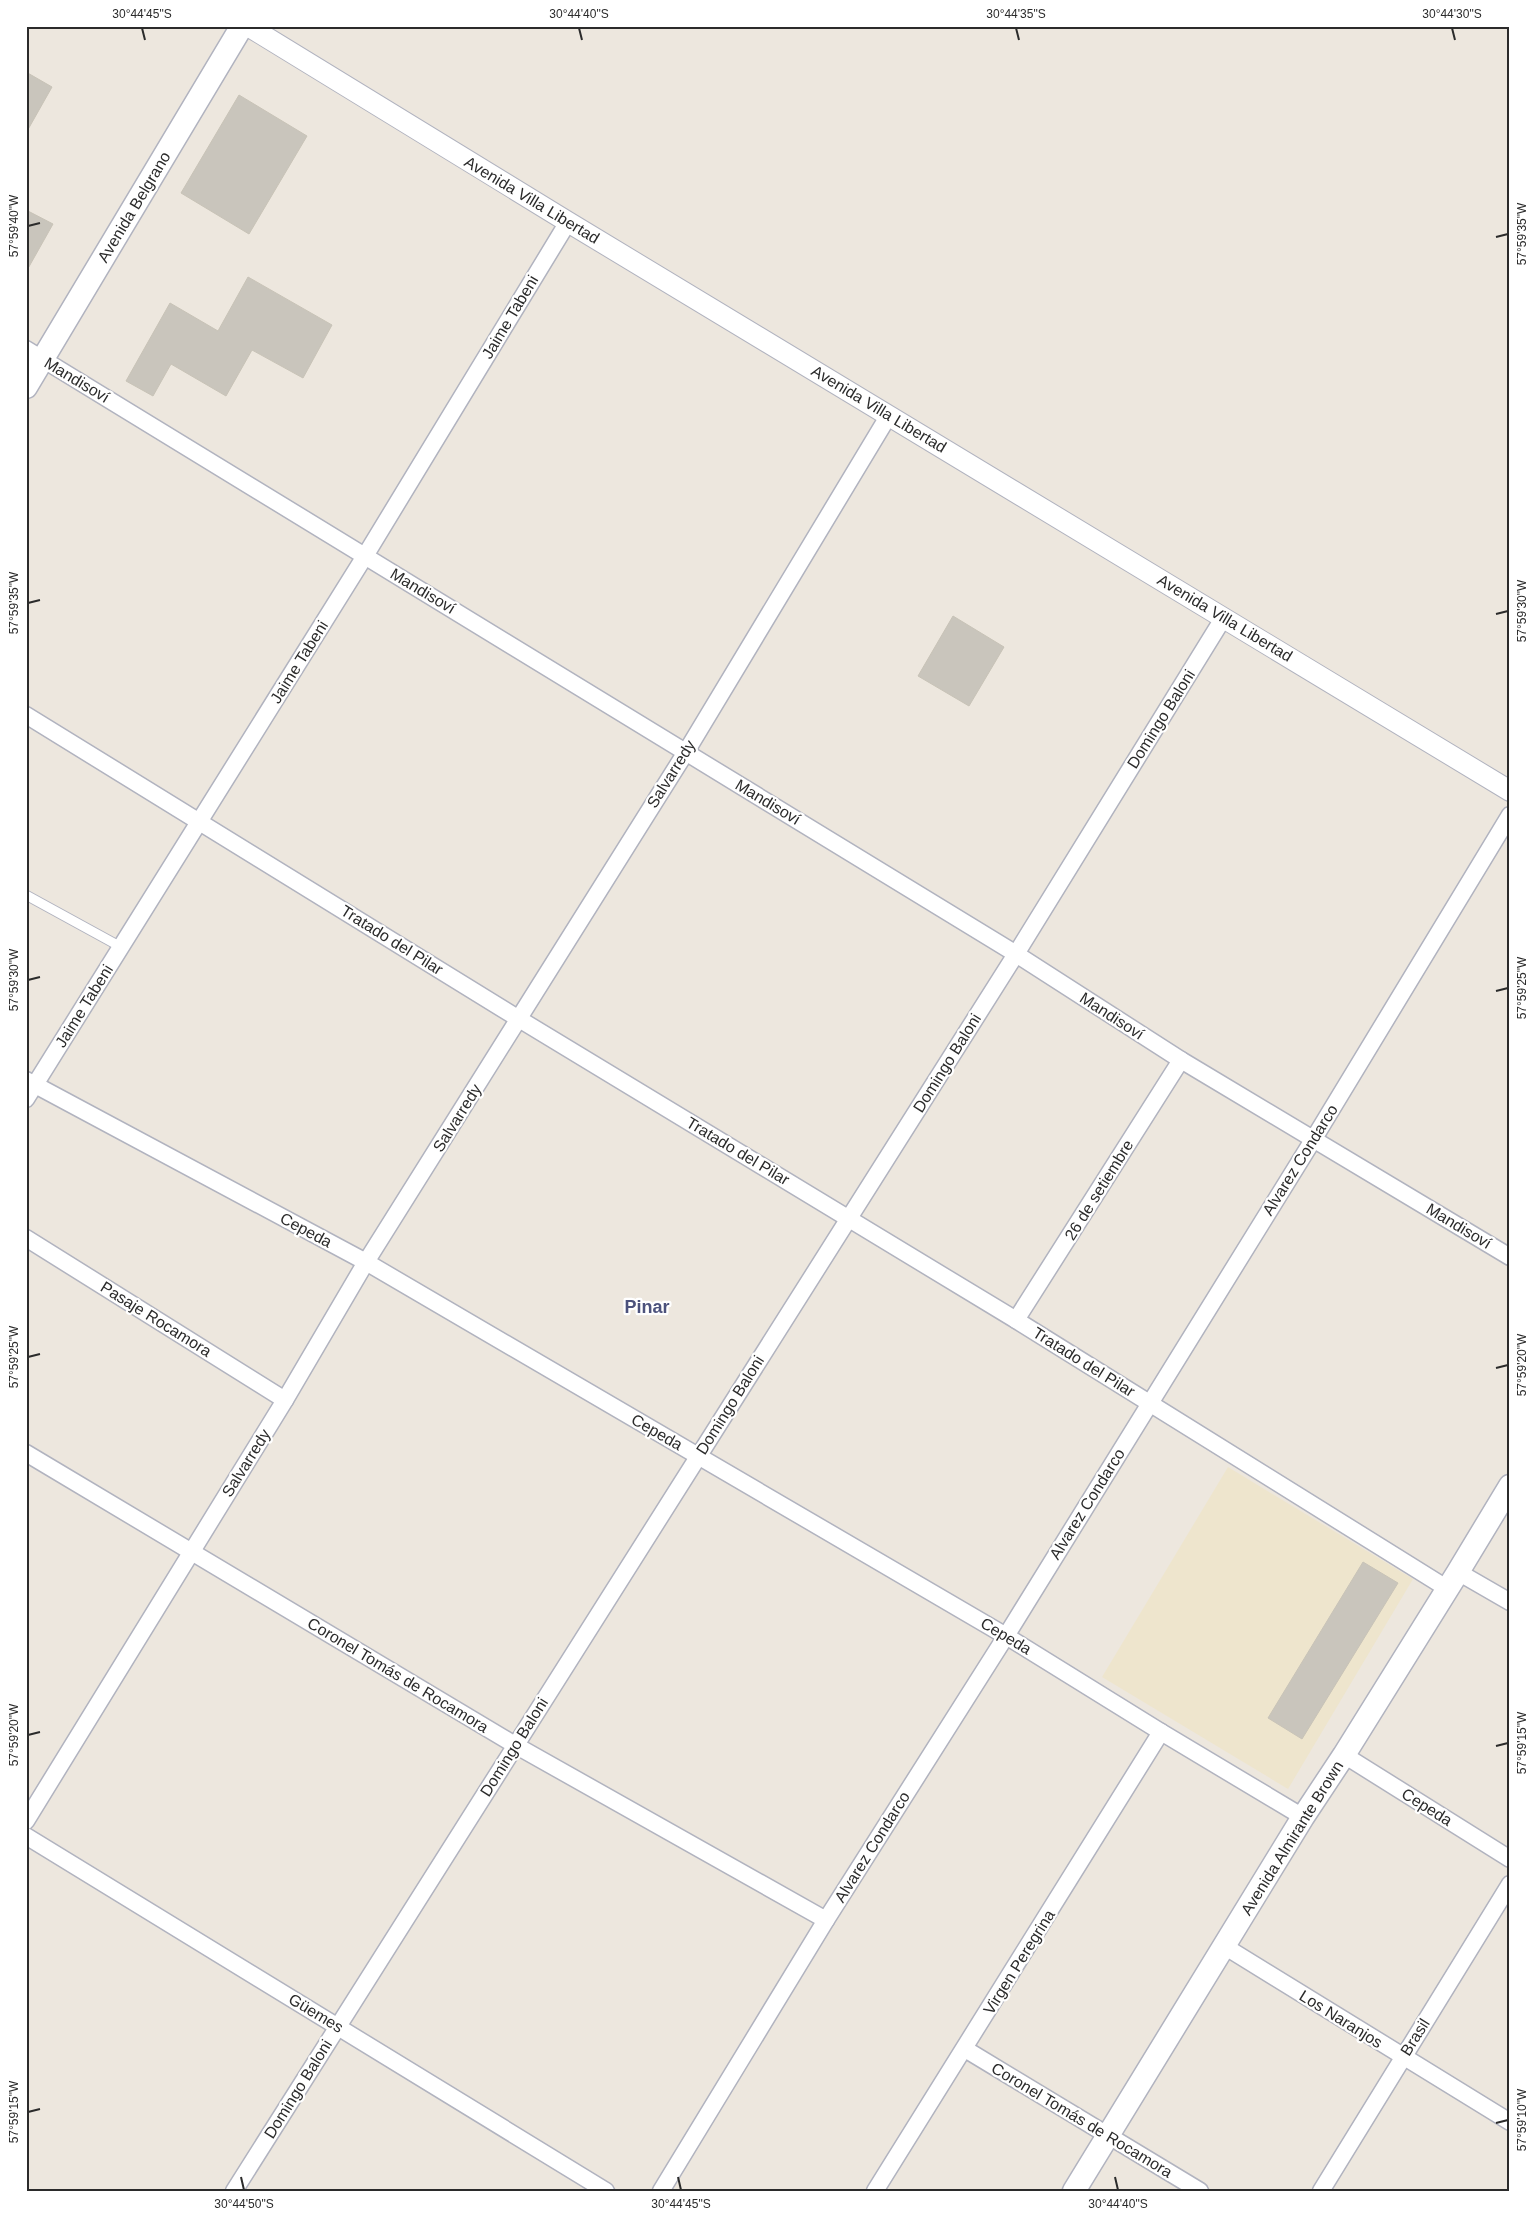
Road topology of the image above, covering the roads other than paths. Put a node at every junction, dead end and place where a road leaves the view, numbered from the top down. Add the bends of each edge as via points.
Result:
1 (242, 26) edge
2 (248, 26) edge
3 (568, 222) junction
4 (35, 354) edge
5 (26, 388) edge
6 (889, 415) junction
7 (365, 556) junction
8 (1224, 617) junction
9 (26, 715) edge
10 (686, 752) junction
11 (1510, 791) edge
12 (1510, 815) edge
13 (200, 821) junction
14 (26, 895) edge
15 (121, 947) junction
16 (1016, 954) junction
17 (520, 1018) junction
18 (1181, 1060) junction
19 (31, 1082) edge
20 (26, 1099) edge
21 (1313, 1140) junction
22 (848, 1219) junction
23 (26, 1238) edge
24 (1510, 1257) edge
25 (366, 1262) junction
26 (1016, 1320) junction
27 (285, 1400) junction
28 (1149, 1403) junction
29 (26, 1453) edge
30 (698, 1455) junction
31 (1510, 1486) edge
32 (191, 1553) junction
33 (1453, 1581) junction
34 (1510, 1602) edge
35 (1006, 1636) junction
36 (1161, 1732) junction
37 (515, 1745) junction
38 (1344, 1755) junction
39 (1303, 1817) junction
40 (26, 1821) edge
41 (26, 1836) edge
42 (1510, 1859) edge
43 (1510, 1884) edge
44 (826, 1920) junction
45 (1224, 1946) junction
46 (338, 2026) junction
47 (965, 2049) junction
48 (1403, 2056) junction
49 (1510, 2122) edge
50 (1108, 2135) junction
51 (234, 2191) edge
52 (606, 2191) edge
53 (661, 2191) edge
54 (875, 2191) edge
55 (1074, 2191) edge
56 (1200, 2191) edge
57 (1321, 2191) edge

1 - 4 main road, Avenida Belgrano
2 - 3 street, Avenida Villa Libertad
3 - 6 street, Avenida Villa Libertad
3 - 7 street, Jaime Tabeni
4 - 5 main road, Avenida Belgrano
4 - 7 street, Mandisoví
6 - 8 street, Avenida Villa Libertad
6 - 10 street, Salvarredy
7 - 10 street, Mandisoví
7 - 13 street, Jaime Tabeni
8 - 11 street, Avenida Villa Libertad
8 - 16 street, Domingo Baloni
9 - 13 street, Tratado del Pilar
10 - 16 street, Mandisoví
10 - 17 street, Salvarredy
12 - 21 street, Alvarez Condarco
13 - 15 street, Jaime Tabeni
13 - 17 street, Tratado del Pilar
14 - 15 lane
15 - 19 street, Jaime Tabeni
16 - 18 street, Mandisoví
16 - 22 street, Domingo Baloni
17 - 22 street, Tratado del Pilar
17 - 25 street, Salvarredy
18 - 21 street, Mandisoví
18 - 26 street, 26 de setiembre
19 - 20 street, Jaime Tabeni
19 - 25 street, Cepeda
21 - 24 street, Mandisoví
21 - 28 street, Alvarez Condarco
22 - 26 street, Tratado del Pilar
22 - 30 street, Domingo Baloni
23 - 27 street, Pasaje Rocamora
25 - 27 street, Salvarredy
25 - 30 street, Cepeda
26 - 28 street, Tratado del Pilar
27 - 32 street, Salvarredy
28 - 33 street, Tratado del Pilar
28 - 35 street, Alvarez Condarco
29 - 32 street, Coronel Tomás de Rocamora
30 - 35 street, Cepeda
30 - 37 street, Domingo Baloni
31 - 33 main road, Avenida Almirante Brown
32 - 37 street, Coronel Tomás de Rocamora
32 - 40 street, Salvarredy
33 - 34 street, Tratado del Pilar
33 - 38 main road, Avenida Almirante Brown
35 - 36 street, Cepeda
35 - 44 street, Alvarez Condarco
36 - 39 street, Cepeda
36 - 47 street, Virgen Peregrina
37 - 44 street, Coronel Tomás de Rocamora
37 - 46 street, Domingo Baloni
38 - 39 main road, Avenida Almirante Brown
38 - 42 street, Cepeda
39 - 45 main road, Avenida Almirante Brown
41 - 46 street, Güemes
43 - 48 street, Brasil
44 - 53 street, Alvarez Condarco
45 - 48 street, Los Naranjos
45 - 50 main road, Avenida Almirante Brown
46 - 51 street, Domingo Baloni
46 - 52 street, Güemes
47 - 50 street, Coronel Tomás de Rocamora
47 - 54 street, Virgen Peregrina
48 - 49 street, Los Naranjos
48 - 57 street, Brasil
50 - 55 main road, Avenida Almirante Brown
50 - 56 street, Coronel Tomás de Rocamora

